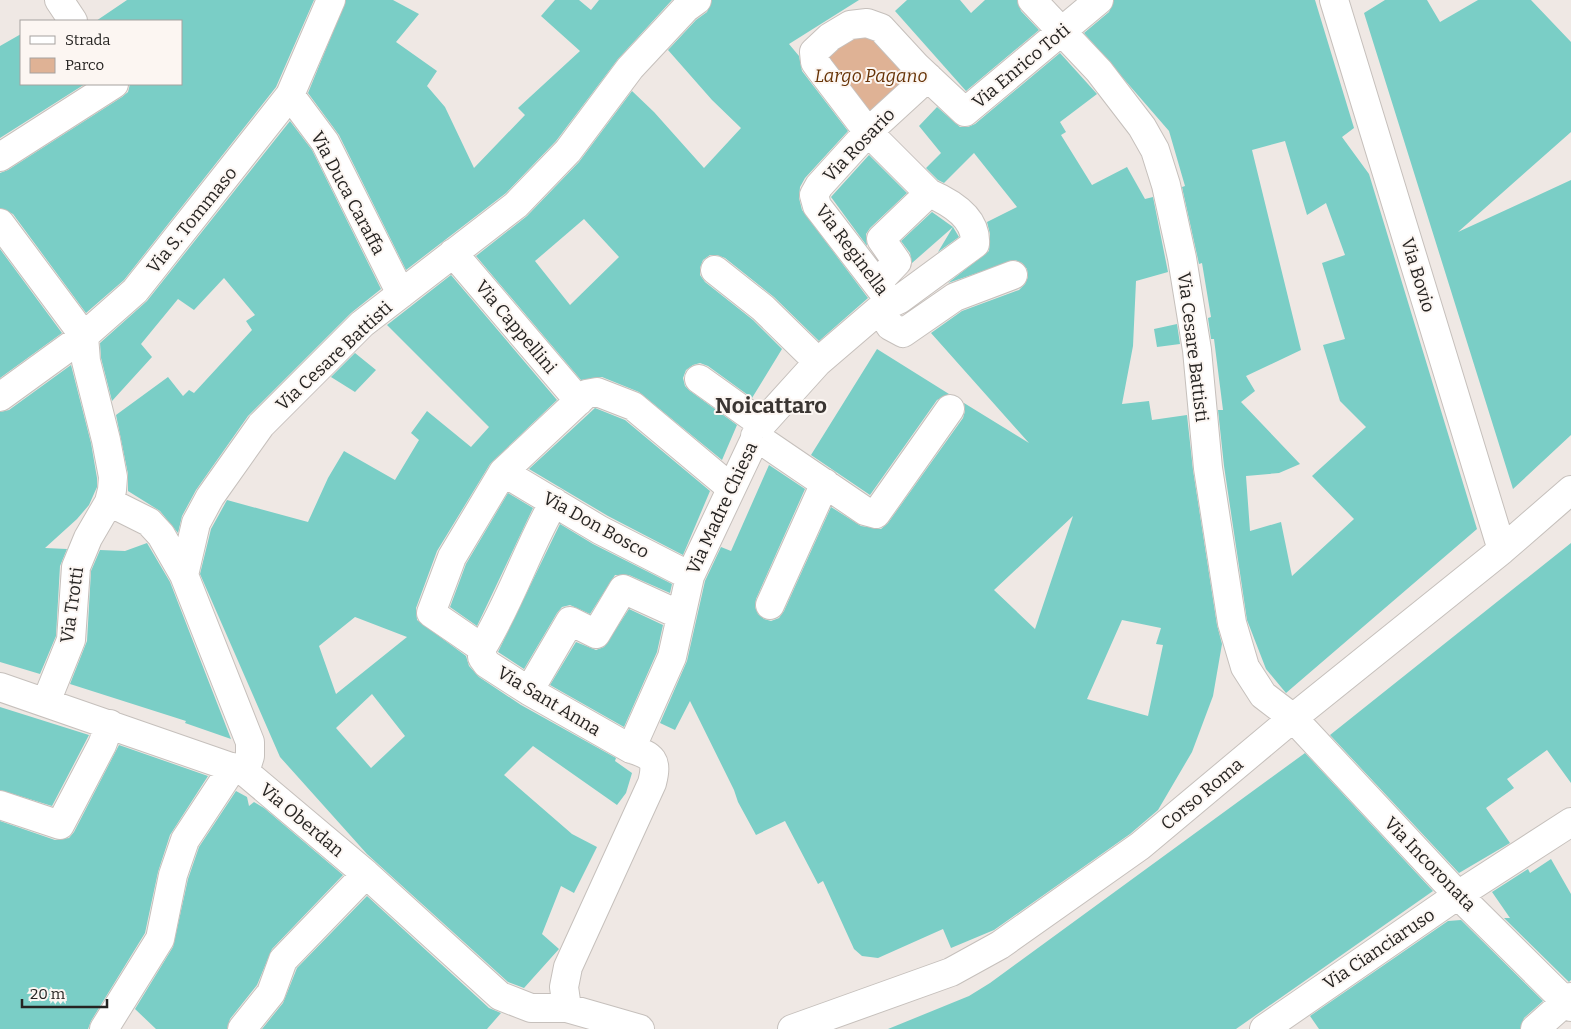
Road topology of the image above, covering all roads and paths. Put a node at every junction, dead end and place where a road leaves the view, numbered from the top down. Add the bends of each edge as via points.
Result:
1 (59, 0) edge
2 (331, 0) edge
3 (698, 0) edge
4 (1032, 0) edge
5 (1099, 0) edge
6 (1334, 0) edge
7 (72, 20) edge
8 (1061, 32) junction
9 (928, 77) junction
10 (112, 85) edge
11 (290, 95) junction
12 (868, 132) junction
13 (0, 157) edge
14 (929, 193) junction
15 (814, 195) joint
16 (0, 223) edge
17 (453, 253) junction
18 (715, 270) dead end
19 (1013, 275) dead end
20 (400, 294) junction
21 (883, 298) junction
22 (84, 336) junction
23 (818, 362) junction
24 (699, 379) dead end
25 (0, 397) edge
26 (582, 397) junction
27 (950, 409) dead end
28 (759, 430) junction
29 (503, 472) junction
30 (825, 482) junction
31 (731, 488) junction
32 (1571, 490) edge
33 (109, 502) junction
34 (554, 502) junction
35 (1502, 550) junction
36 (184, 574) junction
37 (690, 576) junction
38 (770, 605) dead end
39 (680, 614) junction
40 (482, 648) junction
41 (0, 687) edge
42 (529, 691) junction
43 (46, 702) junction
44 (1293, 718) junction
45 (110, 724) junction
46 (631, 749) junction
47 (239, 769) junction
48 (0, 805) edge
49 (1571, 822) edge
50 (366, 874) junction
51 (1458, 895) junction
52 (1569, 1002) edge
53 (561, 1019) edge
54 (1281, 1024) edge
55 (104, 1029) edge
56 (242, 1029) edge
57 (640, 1029) edge
58 (792, 1029) edge
59 (1535, 1029) edge

1 - 7 street
2 - 11 street, Via S. Tommaso
3 - 17 street, Via Cesare Battisti via 686,8 630,68 568,151 523,198
4 - 8 street, Via Cesare Battisti
5 - 8 street, Via Enrico Toti
6 - 35 street, Via Bovio
8 - 9 street, Via Enrico Toti via 965,112
8 - 44 street, Via Cesare Battisti via 1099,71 1142,126 1155,150 1180,249 1197,350 1208,468 1232,623 1245,667 1264,695
9 - 12 street, Via Rosario
9 - 12 street via 881,28 867,23 850,25 830,37 814,52 815,62
10 - 13 street
11 - 20 street, Via Duca Caraffa via 325,142
11 - 22 street, Via S. Tommaso via 135,291
12 - 14 street
12 - 15 street, Via Rosario
14 - 21 street via 881,239 897,262
14 - 21 street via 963,215 973,228 975,244
15 - 21 street, Via Reginella via 817,206
16 - 22 street
17 - 20 street, Via Cesare Battisti
17 - 26 street, Via Cappellini
18 - 23 street via 763,308
19 - 21 street, Via Reginella via 955,297 903,333 890,326
20 - 36 street, Via Cesare Battisti via 362,324 261,425 210,497 196,523
21 - 23 street, Via Madre Chiesa
22 - 25 street, Via S. Tommaso
22 - 33 street, Via Trotti via 86,361 112,477
23 - 28 street, Via Madre Chiesa
24 - 28 street
26 - 29 street, Via Sant Anna
26 - 31 street via 597,392 633,406
27 - 30 street via 876,514 865,512
28 - 30 street
28 - 31 street, Via Madre Chiesa
29 - 34 street, Via Don Bosco
29 - 40 street, Via Sant Anna via 452,557 431,614
30 - 38 street
31 - 37 street, Via Madre Chiesa
32 - 35 street, Corso Roma
33 - 36 street via 149,522 161,535
33 - 43 street, Via Trotti via 76,566 71,640
34 - 37 street, Via Don Bosco via 600,530
34 - 40 street via 535,536 500,619
35 - 44 street, Corso Roma
36 - 47 street via 250,742 250,756
37 - 39 street, Via Madre Chiesa
39 - 42 street via 623,589 596,634 570,621
39 - 46 street, Via Madre Chiesa via 672,656
40 - 42 street, Via Sant Anna via 482,657 487,664
41 - 43 street, Via Oberdan
42 - 46 street, Via Sant Anna
43 - 45 street, Via Oberdan
44 - 51 street, Via Incoronata
44 - 58 street, Corso Roma via 1140,846 1000,945 951,972
45 - 47 street, Via Oberdan
45 - 48 street via 60,825
46 - 53 street, Via Sant Anna via 652,759 656,769 568,967
47 - 50 street, Via Oberdan
47 - 55 street via 185,840 173,875 160,939
49 - 51 street, Via Cianciaruso
50 - 53 street, Via Oberdan via 500,996
50 - 56 street via 283,960 270,993
51 - 52 street, Via Incoronata
51 - 54 street, Via Cianciaruso
52 - 59 street
53 - 57 street

